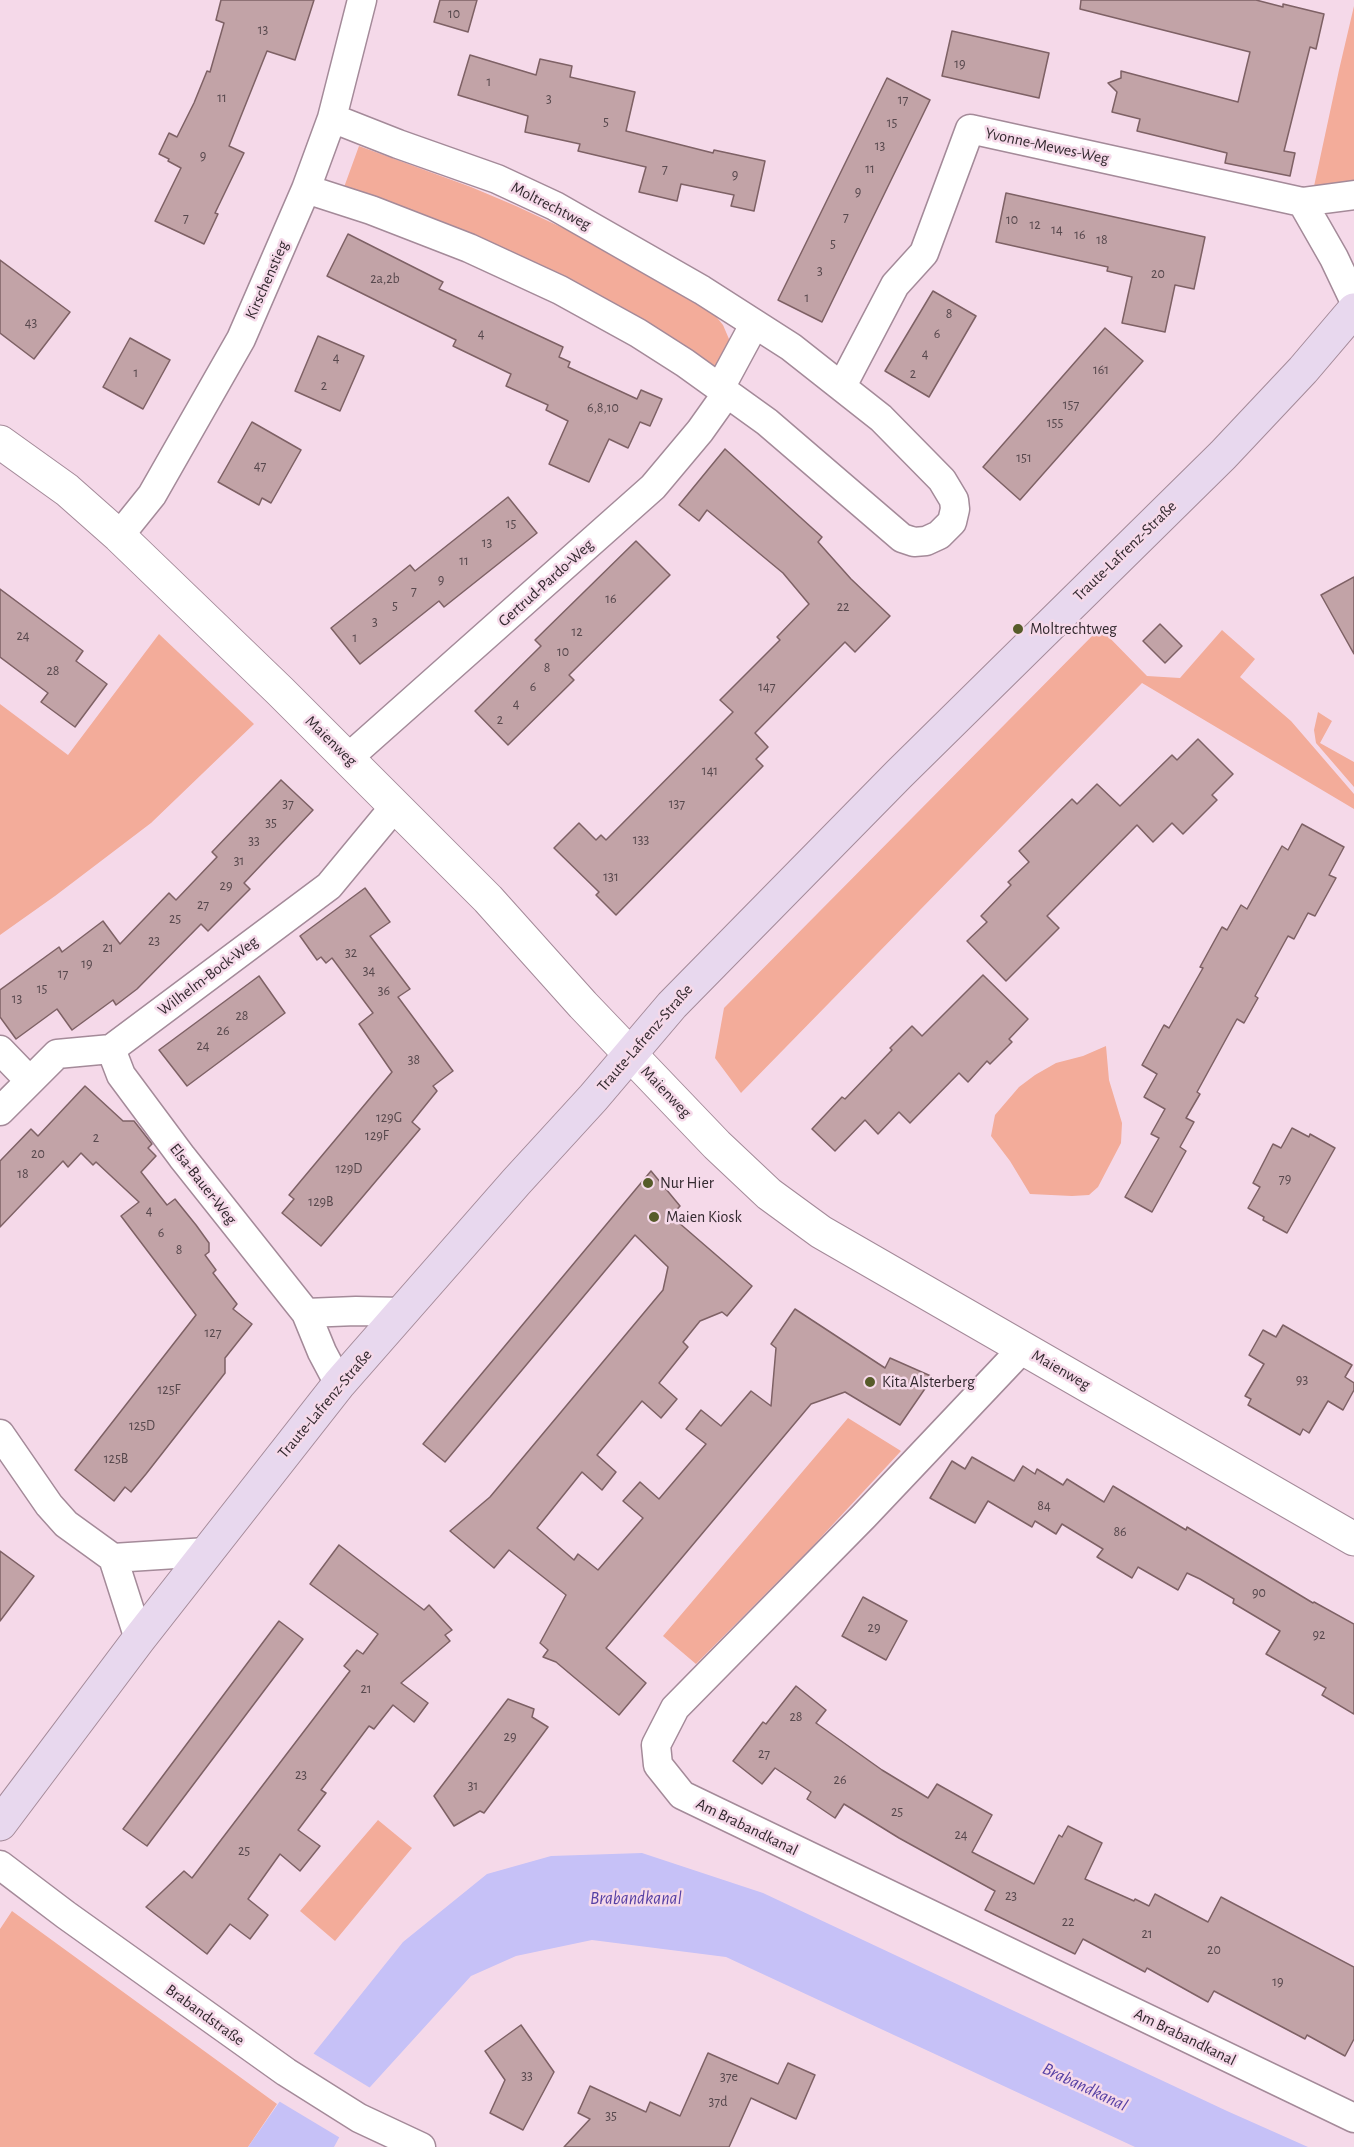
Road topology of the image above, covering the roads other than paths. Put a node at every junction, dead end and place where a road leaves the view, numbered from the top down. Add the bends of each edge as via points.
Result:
1 (362, 0) edge
2 (332, 118) junction
3 (306, 189) junction
4 (1354, 195) edge
5 (1302, 202) junction
6 (1354, 300) edge
7 (1354, 310) edge
8 (754, 326) junction
9 (842, 386) junction
10 (724, 390) junction
11 (2, 449) edge
12 (119, 536) junction
13 (348, 758) junction
14 (396, 805) junction
15 (111, 1049) junction
16 (0, 1050) edge
17 (630, 1054) junction
18 (29, 1080) junction
19 (0, 1111) edge
20 (402, 1312) junction
21 (306, 1313) junction
22 (1023, 1348) junction
23 (339, 1384) junction
24 (0, 1434) edge
25 (1354, 1539) edge
26 (207, 1552) junction
27 (112, 1558) junction
28 (138, 1639) junction
29 (0, 1824) edge
30 (0, 1866) edge
31 (1354, 2118) edge
32 (421, 2147) edge

1 - 2 street, Kirschenstieg
2 - 3 street, Kirschenstieg
2 - 8 street, Moltrechtweg via 498,179 555,206 702,290
3 - 10 street, Moltrechtweg via 469,248 551,286 638,333
3 - 12 street, Kirschenstieg via 241,339 152,495
4 - 5 street, Yvonne-Mewes-Weg
5 - 6 street
5 - 9 street, Yvonne-Mewes-Weg via 970,129 924,253 895,285
7 - 17 main road, Traute-Lafrenz-Straße via 1222,455 882,791 690,986
8 - 9 street, Moltrechtweg via 791,347
8 - 10 street
9 - 10 street, Moltrechtweg via 881,418 946,486 954,500 955,515 939,535 921,542 902,538 794,443
10 - 13 street, Gertrud-Pardo-Weg via 653,487
11 - 12 street, Maienweg via 67,490
12 - 13 street, Maienweg
13 - 14 street, Maienweg
14 - 15 street, Wilhelm-Bock-Weg via 329,886
14 - 17 street, Maienweg via 489,899
15 - 18 street via 57,1054
15 - 21 street, Elsa-Bauer-Weg via 121,1075
16 - 18 street
17 - 20 main road, Traute-Lafrenz-Straße
17 - 22 street, Maienweg via 725,1154 769,1194 821,1232
18 - 19 street
20 - 21 street
20 - 23 main road, Traute-Lafrenz-Straße
21 - 23 street, Elsa-Bauer-Weg
22 - 25 street, Maienweg
22 - 31 street, Am Brabandkanal via 675,1708 656,1745 658,1765 682,1795
23 - 26 main road, Traute-Lafrenz-Straße
24 - 27 street via 66,1524
26 - 27 street
26 - 28 main road, Traute-Lafrenz-Straße
27 - 28 street
28 - 29 main road, Traute-Lafrenz-Straße
30 - 32 street, Brabandstraße via 286,2072 359,2118

